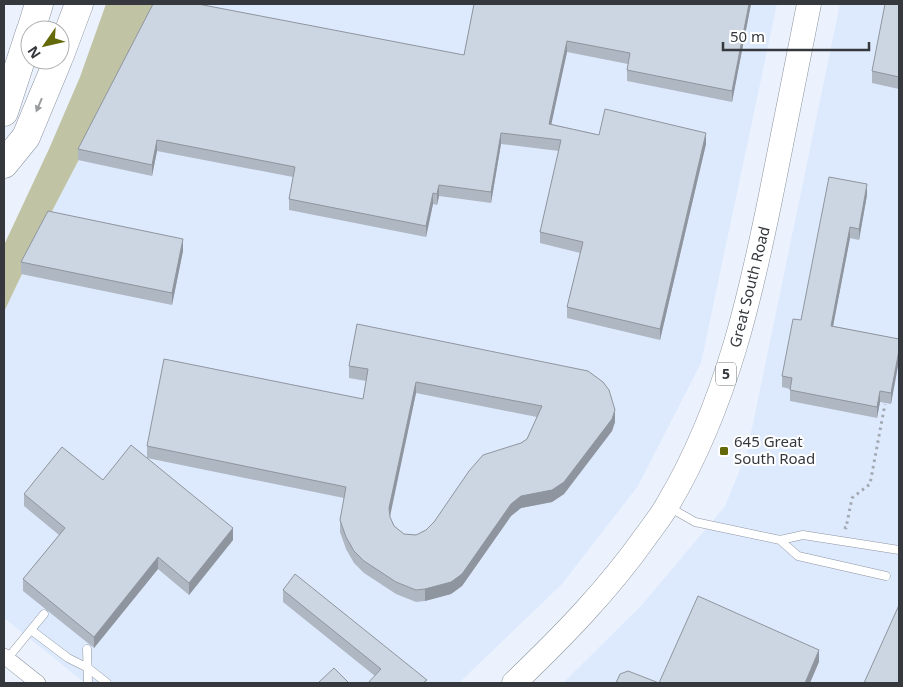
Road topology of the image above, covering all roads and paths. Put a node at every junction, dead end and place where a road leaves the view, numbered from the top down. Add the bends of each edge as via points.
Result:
1 (39, 4) edge
2 (79, 4) edge
3 (809, 4) edge
4 (34, 20) edge
5 (70, 28) edge
6 (20, 62) edge
7 (54, 70) edge
8 (4, 112) edge
9 (4, 164) edge
10 (884, 404) edge
11 (667, 506) junction
12 (839, 527) dead end
13 (780, 540) junction
14 (899, 550) edge
15 (886, 576) dead end
16 (44, 614) edge
17 (31, 630) junction
18 (87, 649) edge
19 (5, 657) edge
20 (88, 668) junction
21 (38, 683) edge
22 (88, 683) edge
23 (107, 683) edge
24 (514, 683) edge

1 - 4 highway
2 - 5 highway
3 - 11 main road, Great South Road / 5 via 745,312 710,419
6 - 8 highway
7 -> 9 highway via 26,137
10 - 12 path via 870,484 852,498 846,528
11 - 13 lane via 695,522
11 - 24 main road, Great South Road / 5 via 630,559 600,594
13 - 14 lane via 804,535
13 - 15 lane via 798,556
16 - 17 lane
17 - 19 lane
17 - 20 lane via 68,658
18 - 20 lane
19 - 21 street
20 - 22 lane
20 - 23 lane

